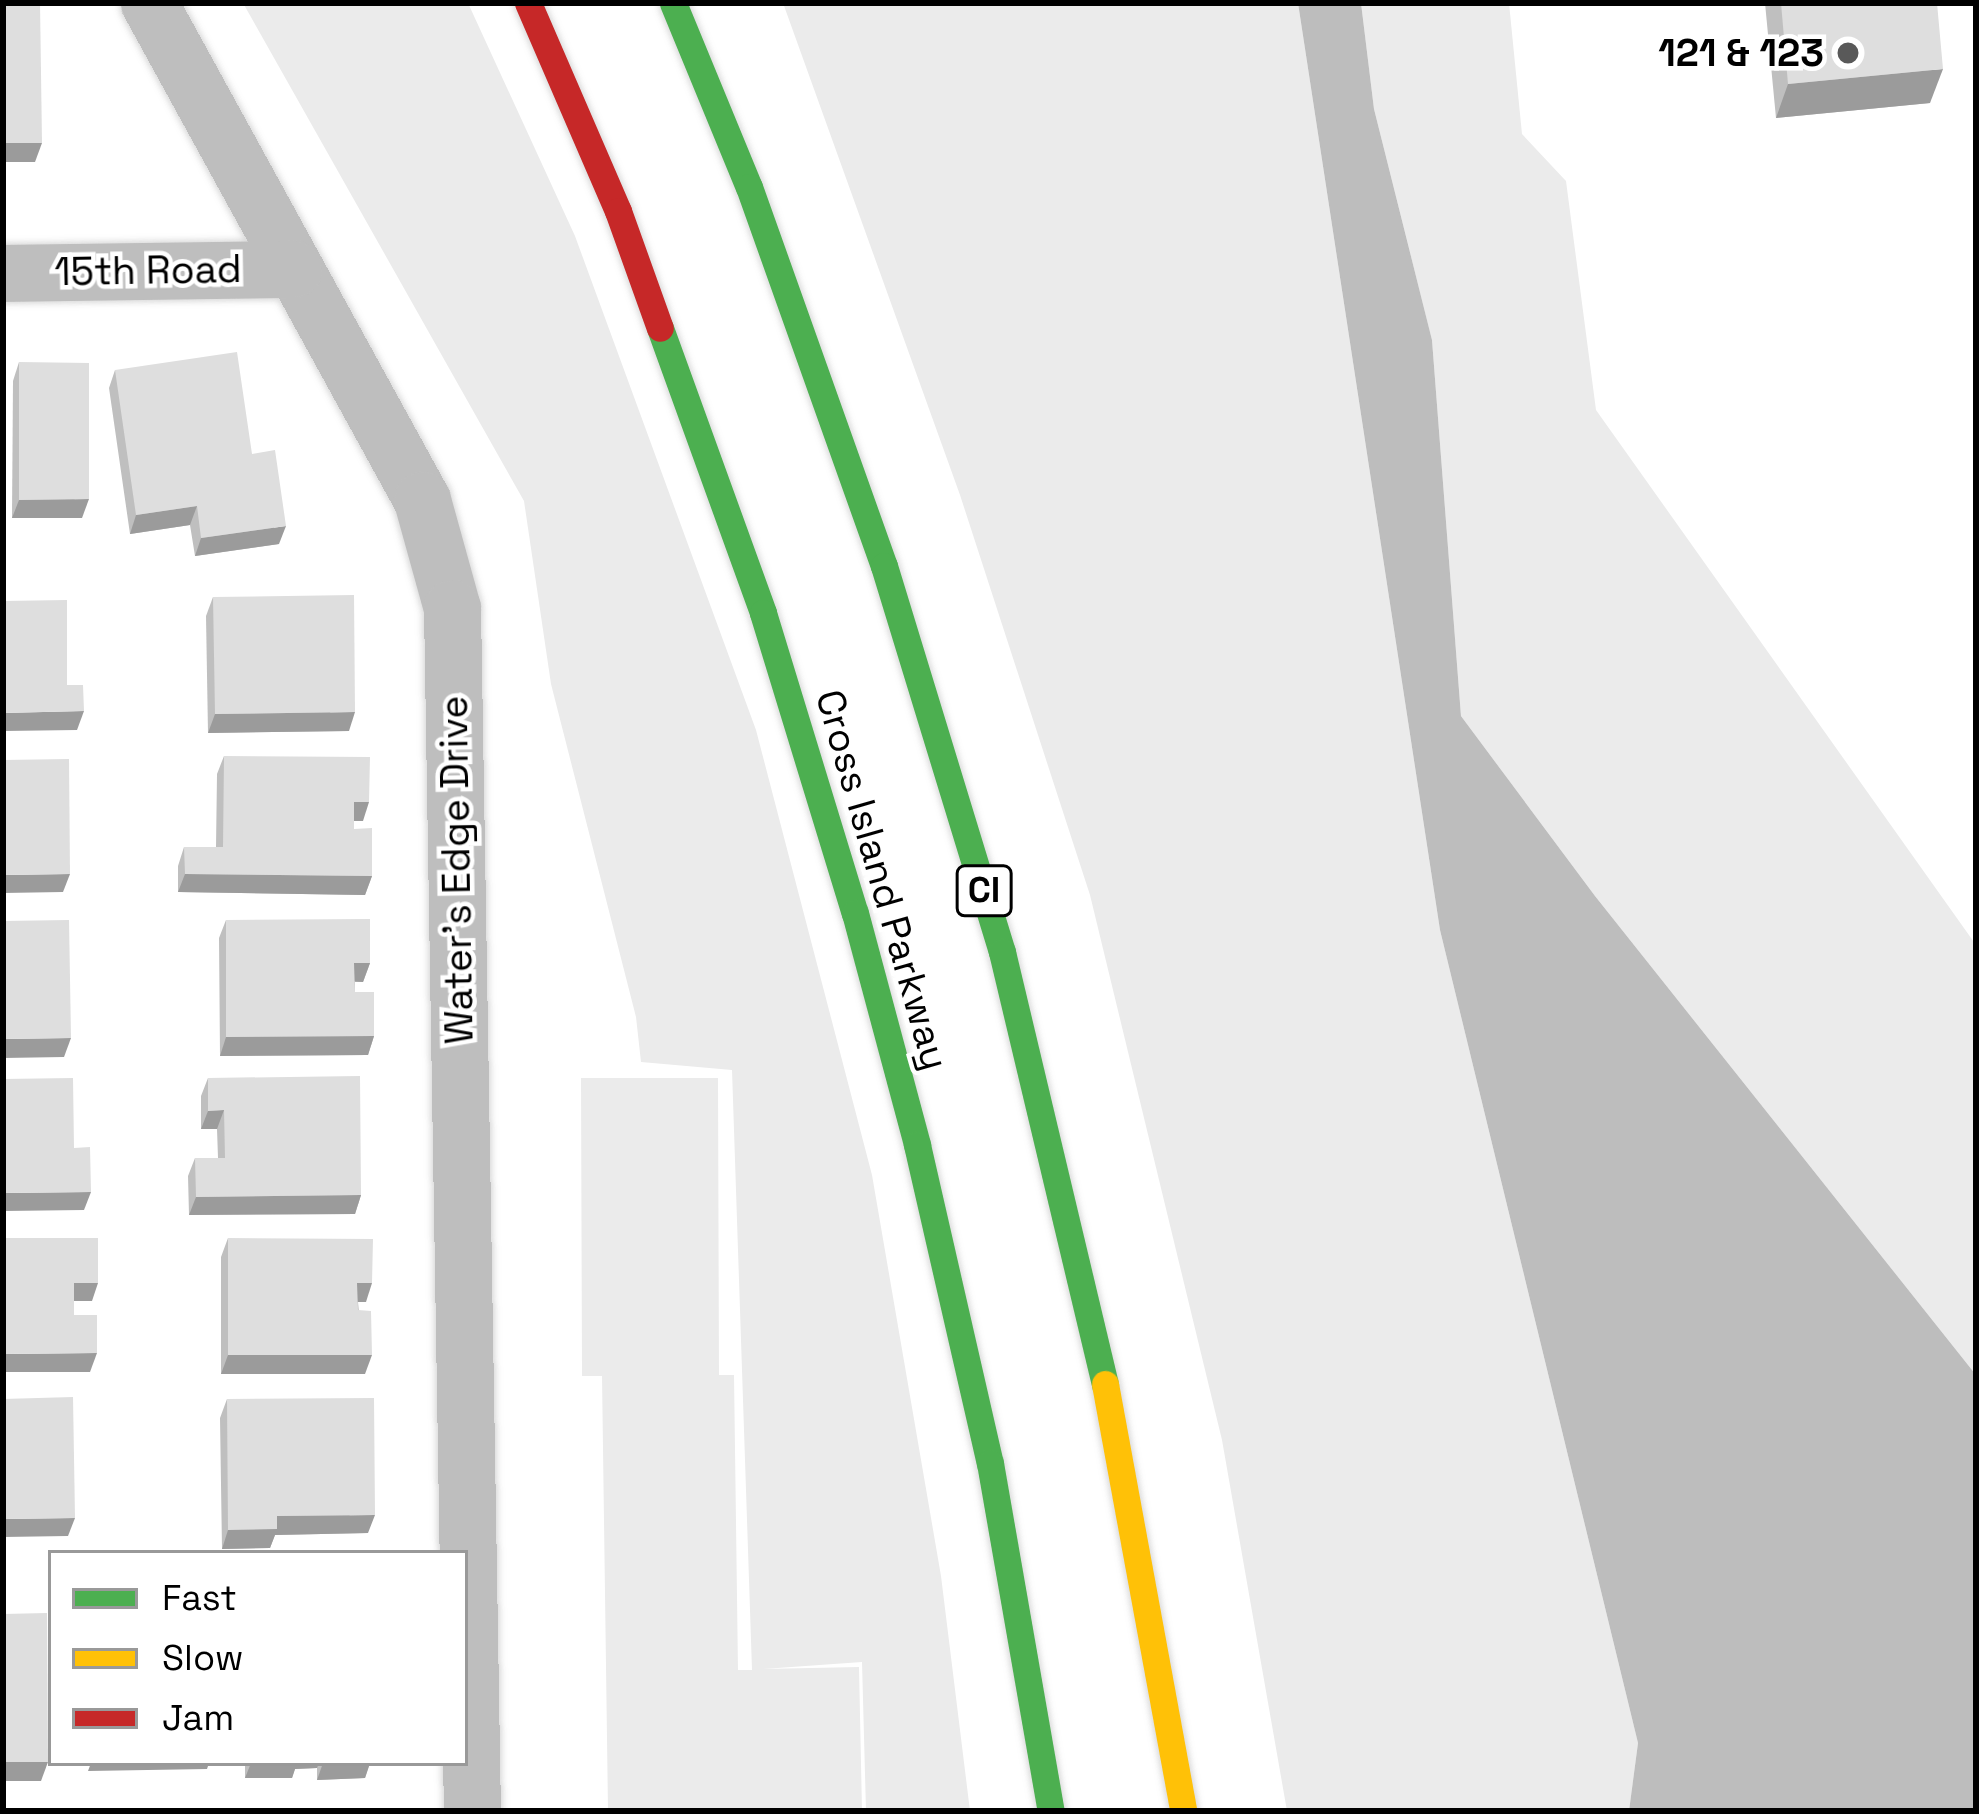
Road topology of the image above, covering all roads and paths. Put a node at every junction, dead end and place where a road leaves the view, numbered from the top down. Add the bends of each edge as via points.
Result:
1 (149, 3) edge
2 (528, 3) edge
3 (673, 3) edge
4 (293, 269) junction
5 (3, 272) edge
6 (468, 1550) edge
7 (468, 1570) edge
8 (472, 1811) edge
9 (1051, 1811) edge
10 (1184, 1811) edge

1 - 4 street, Water's Edge Drive
2 - 9 highway, Cross Island Parkway via 618,211 763,613 855,913 990,1463
3 - 10 highway, CI via 876,544 1002,952 1097,1339
4 - 5 street, 15th Road
4 - 6 street, Water's Edge Drive via 422,500 452,608
7 - 8 street, Water's Edge Drive

